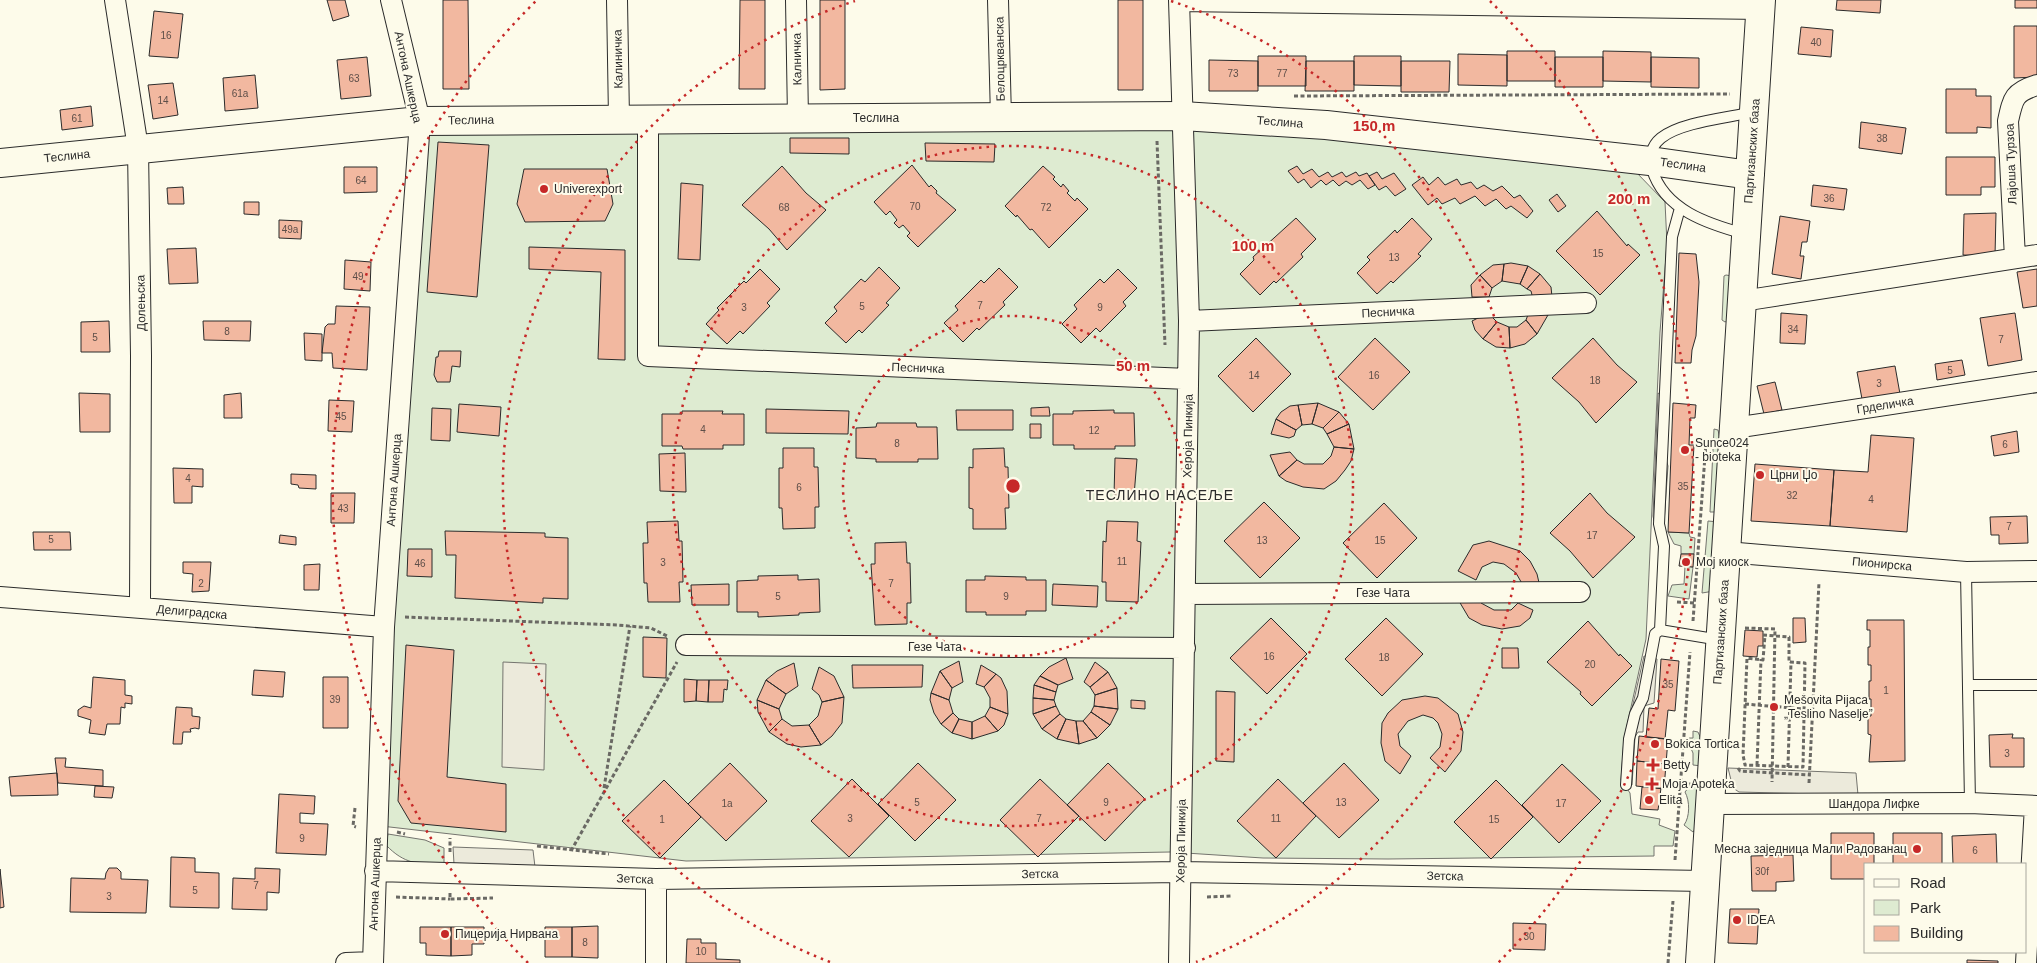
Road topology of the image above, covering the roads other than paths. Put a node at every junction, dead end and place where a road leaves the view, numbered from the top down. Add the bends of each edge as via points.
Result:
1 (116, 0) edge
2 (391, 0) edge
3 (617, 0) edge
4 (796, 0) edge
5 (998, 0) edge
6 (1179, 0) edge
7 (1761, 5) edge
8 (2037, 84) edge
9 (1754, 112) junction
10 (1182, 116) junction
11 (619, 118) junction
12 (648, 118) junction
13 (798, 118) junction
14 (1001, 118) junction
15 (420, 121) junction
16 (138, 148) junction
17 (1650, 161) junction
18 (0, 163) edge
19 (1750, 175) junction
20 (1680, 208) junction
21 (1746, 234) junction
22 (2037, 255) edge
23 (2015, 258) junction
24 (1742, 301) junction
25 (1586, 302) dead end
26 (1189, 321) junction
27 (1188, 379) junction
28 (2037, 382) edge
29 (1734, 428) junction
30 (1726, 552) junction
31 (1966, 572) junction
32 (2037, 572) edge
33 (1580, 592) dead end
34 (1185, 594) junction
35 (0, 597) edge
36 (140, 607) junction
37 (384, 622) junction
38 (1660, 630) junction
39 (1720, 640) junction
40 (686, 645) road end
41 (1185, 648) junction
42 (2037, 684) edge
43 (1970, 685) junction
44 (1626, 784) dead end
45 (1970, 803) junction
46 (1710, 804) junction
47 (2036, 806) edge
48 (375, 870) junction
49 (1180, 872) junction
50 (656, 879) junction
51 (1706, 880) junction
52 (2027, 947) edge
53 (373, 962) edge
54 (346, 963) edge
55 (656, 963) edge
56 (1179, 963) edge
57 (1700, 963) edge

1 - 16 street, Долењска
2 - 15 street, Антона Ашкерца
3 - 11 street, Калиничка
4 - 13 street, Калничка
5 - 14 street, Белоцркванска
6 - 7 street
6 - 10 street, Хероја Пинкија
7 - 9 street, Партизанских база
8 - 23 street, Лајоша Турзоа via 2023,89 2012,100 2008,121
9 - 17 lane via 1672,132 1653,148
9 - 19 street, Партизанских база
10 - 14 street, Теслина
10 - 17 street, Теслина via 1326,126
10 - 26 street, Хероја Пинкија
11 - 12 street, Теслина
11 - 15 street, Теслина
12 - 13 street, Теслина
12 - 27 street, Песничка via 648,356
13 - 14 street, Теслина
15 - 16 street, Теслина
15 - 37 street, Антона Ашкерца
16 - 18 street, Теслина
16 - 36 street, Долењска via 142,356
17 - 19 street, Теслина
17 - 20 lane via 1655,178 1666,196
19 - 21 street, Партизанских база
20 - 21 lane via 1721,228
20 - 38 lane via 1672,237 1659,524 1664,546
21 - 24 street, Партизанских база
22 - 23 street
23 - 24 street
24 - 29 street, Партизанских база
25 - 26 street, Песничка
26 - 27 street, Хероја Пинкија
27 - 34 street, Хероја Пинкија
28 - 29 street, Грделичка
29 - 30 street, Партизанских база
30 - 31 street, Пионирска
30 - 39 street, Партизанских база
31 - 32 street, Пионирска
31 - 43 lane
33 - 34 street, Гезе Чата
34 - 41 street, Хероја Пинкија
35 - 36 street, Делиградска
36 - 37 street, Делиградска
37 - 48 street, Антона Ашкерца
38 - 39 lane
38 - 44 lane via 1651,645 1643,698 1629,739
39 - 46 street, Партизанских база
40 - 41 street, Гезе Чата
41 - 49 street, Хероја Пинкија
42 - 43 lane
43 - 45 lane
45 - 46 street, Шандора Лифке
45 - 47 street, Шандора Лифке
46 - 51 street, Партизанских база
47 - 52 street
48 - 50 street, Зетска
48 - 53 street, Антона Ашкерца
49 - 50 street, Зетска
49 - 51 street, Зетска
49 - 56 street, Хероја Пинкија
50 - 55 street
51 - 57 street, Партизанских база
53 - 54 street

